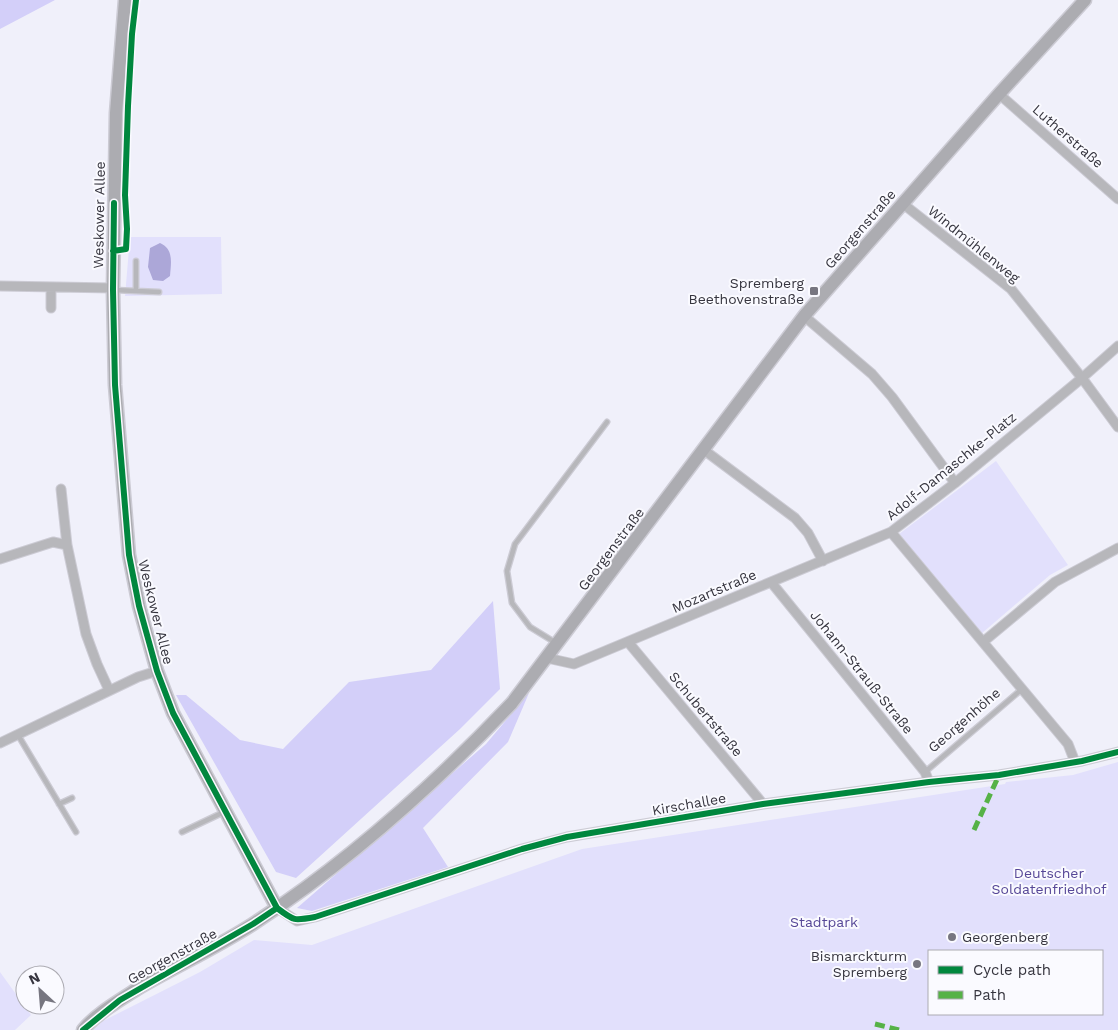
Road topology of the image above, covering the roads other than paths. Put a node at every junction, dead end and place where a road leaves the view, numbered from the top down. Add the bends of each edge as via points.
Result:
1 (124, 0) edge
2 (1085, 0) edge
3 (999, 94) junction
4 (1118, 199) edge
5 (902, 203) junction
6 (136, 261) dead end
7 (0, 286) edge
8 (51, 287) junction
9 (113, 289) junction
10 (136, 291) junction
11 (159, 292) dead end
12 (51, 308) dead end
13 (804, 316) junction
14 (1118, 346) edge
15 (1082, 378) junction
16 (607, 422) dead end
17 (1118, 427) edge
18 (704, 450) junction
19 (955, 484) junction
20 (60, 489) dead end
21 (891, 532) junction
22 (67, 545) junction
23 (1118, 548) edge
24 (0, 559) edge
25 (823, 560) junction
26 (771, 582) junction
27 (628, 642) junction
28 (983, 642) junction
29 (557, 644) junction
30 (547, 658) junction
31 (157, 671) junction
32 (1022, 689) junction
33 (109, 690) junction
34 (18, 734) junction
35 (0, 743) edge
36 (1118, 752) edge
37 (1075, 762) junction
38 (924, 772) junction
39 (929, 782) junction
40 (72, 798) dead end
41 (59, 804) junction
42 (763, 804) junction
43 (226, 811) junction
44 (76, 832) dead end
45 (182, 832) dead end
46 (277, 908) junction
47 (83, 1030) edge

1 - 9 main road, Weskower Allee via 116,113
2 - 3 main road, Georgenstraße
3 - 4 street, Lutherstraße
3 - 5 main road, Georgenstraße
5 - 13 main road, Georgenstraße
5 - 15 street, Windmühlenweg via 1010,289
6 - 10 lane
7 - 8 street
8 - 9 street
8 - 12 street
9 - 10 lane
9 - 31 main road, Weskower Allee via 115,385 129,554
10 - 11 lane
13 - 18 main road, Georgenstraße
13 - 19 street via 872,374
14 - 15 street, Adolf-Damaschke-Platz
15 - 17 street
15 - 19 street, Adolf-Damaschke-Platz
16 - 29 lane via 516,544 507,571 512,603 530,626
18 - 25 street via 795,518
18 - 29 main road, Georgenstraße
19 - 21 street, Adolf-Damaschke-Platz
20 - 22 street
21 - 25 street, Mozartstraße
21 - 28 street, Adolf-Damaschke-Platz
22 - 24 street via 53,542
22 - 33 street via 86,634
23 - 28 street via 1055,582
25 - 26 street, Mozartstraße
26 - 27 street, Mozartstraße
26 - 38 street, Johann-Strauß-Straße
27 - 30 street, Mozartstraße via 574,664
27 - 42 street, Schubertstraße
28 - 32 street, Georgenhöhe
29 - 30 main road, Georgenstraße
30 - 46 main road, Georgenstraße via 512,703 478,739 393,817
31 - 33 street
31 - 43 main road, Weskower Allee via 173,713
32 - 37 street, Georgenhöhe via 1068,744
32 - 38 lane, Georgenhöhe
33 - 34 street
34 - 35 street
34 - 41 lane
36 - 37 street, Kirschallee
37 - 39 street, Kirschallee via 999,775
38 - 39 street, Johann-Strauß-Straße
39 - 42 street, Kirschallee
40 - 41 lane
41 - 44 lane
42 - 46 street, Kirschallee via 567,837 297,921
43 - 45 lane
43 - 46 main road, Weskower Allee
46 - 47 main road, Georgenstraße via 120,1000

